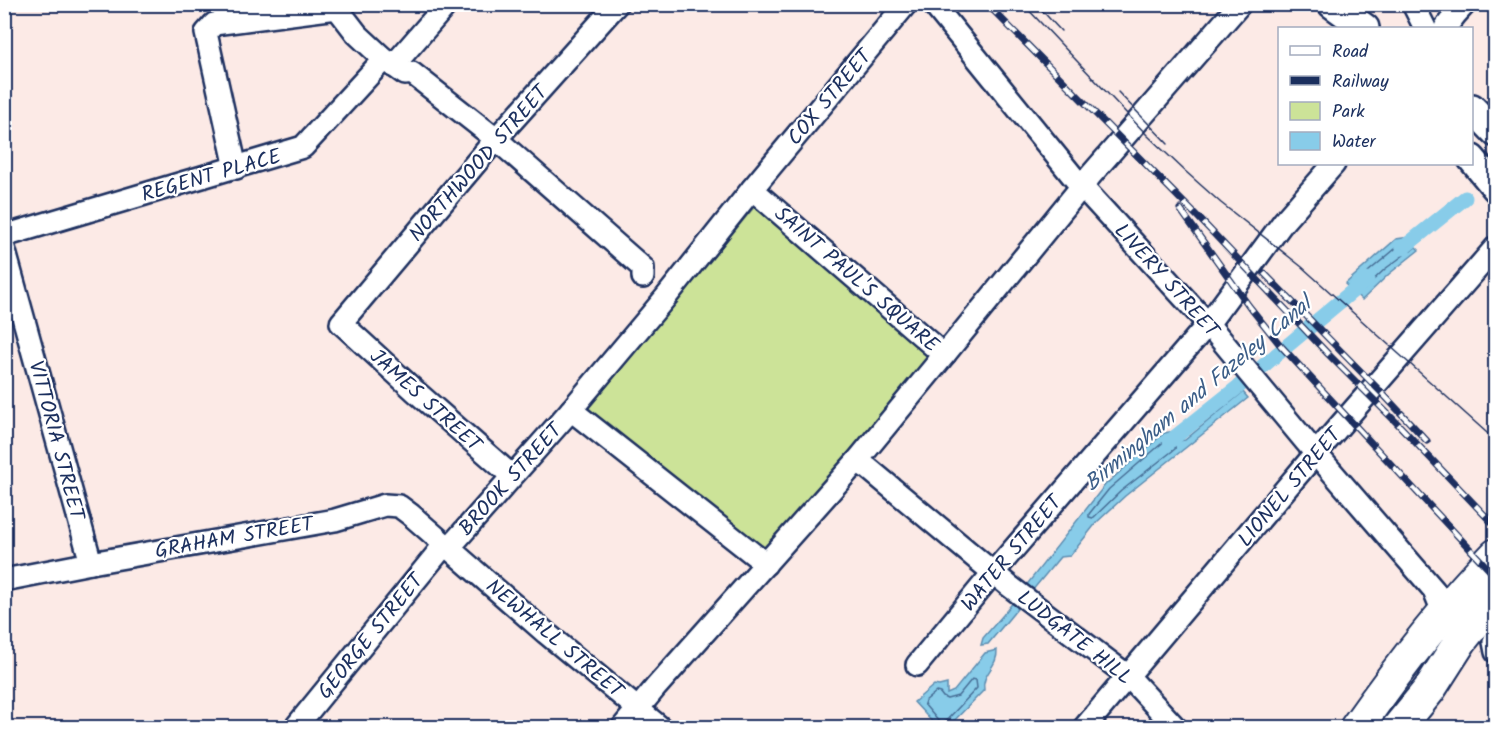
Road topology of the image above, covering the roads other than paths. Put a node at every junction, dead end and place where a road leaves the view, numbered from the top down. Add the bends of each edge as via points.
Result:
1 (447, 4) edge
2 (616, 4) edge
3 (906, 4) edge
4 (933, 4) edge
5 (1240, 4) edge
6 (1331, 4) edge
7 (1413, 4) edge
8 (1465, 4) edge
9 (1474, 4) edge
10 (337, 6) edge
11 (1352, 27) edge
12 (1364, 27) edge
13 (1424, 27) edge
14 (1446, 27) edge
15 (1464, 27) edge
16 (394, 66) junction
17 (1473, 109) edge
18 (1496, 133) edge
19 (1473, 140) edge
20 (491, 145) junction
21 (1333, 165) edge
22 (236, 168) junction
23 (1483, 173) edge
24 (1082, 187) junction
25 (752, 189) junction
26 (4, 236) edge
27 (1496, 247) edge
28 (4, 249) edge
29 (666, 297) junction
30 (341, 323) joint
31 (1208, 324) junction
32 (945, 354) junction
33 (571, 410) junction
34 (1316, 453) junction
35 (857, 461) junction
36 (512, 476) junction
37 (1496, 534) edge
38 (447, 546) junction
39 (1496, 555) edge
40 (91, 563) junction
41 (766, 564) junction
42 (1001, 579) junction
43 (4, 580) edge
44 (1496, 596) edge
45 (1443, 612) junction
46 (1496, 624) edge
47 (1496, 637) edge
48 (1496, 652) edge
49 (917, 665) dead end
50 (1128, 676) junction
51 (1392, 677) junction
52 (1429, 690) junction
53 (638, 708) junction
54 (295, 728) edge
55 (622, 728) edge
56 (662, 728) edge
57 (1084, 728) edge
58 (1176, 728) edge
59 (1338, 728) edge
60 (1356, 728) edge
61 (1398, 728) edge

1 - 16 street, REGENT PLACE
2 - 20 street, NORTHWOOD STREET
3 - 25 street, COX STREET
4 - 24 street, LIVERY STREET
5 - 24 street
6 - 11 main road
6 - 12 main road
7 - 13 street
8 - 14 street
9 - 15 street
10 - 16 street via 357,34
10 - 22 street via 214,24 206,33
16 - 20 street via 412,73
16 - 22 street, REGENT PLACE via 303,147
17 - 18 main road
19 - 23 main road
20 - 29 street via 643,268 644,277
20 - 30 street, NORTHWOOD STREET
21 - 31 street, WATER STREET via 1284,221
22 - 26 street, REGENT PLACE
24 - 31 street, LIVERY STREET
24 - 32 street
25 - 29 street
25 - 32 street, SAINT PAUL'S SQUARE
27 - 34 street, LIONEL STREET
28 - 40 street, VITTORIA STREET
29 - 33 street
30 - 36 street, JAMES STREET
31 - 34 street, LIVERY STREET
31 - 42 street, WATER STREET
32 - 35 street, SAINT PAUL'S SQUARE
33 - 36 street, BROOK STREET
33 - 41 street
34 - 45 street, LIVERY STREET via 1434,590
34 - 50 street, LIONEL STREET
35 - 41 street, SAINT PAUL'S SQUARE
35 - 42 street, LUDGATE HILL
36 - 38 street, BROOK STREET
37 - 45 highway via 1471,563
38 - 40 street, GRAHAM STREET via 399,506 385,505 335,520
38 - 53 street, NEWHALL STREET
38 - 54 street, GEORGE STREET
39 - 45 highway
40 - 43 street, GRAHAM STREET
41 - 53 street, SAINT PAUL'S SQUARE
42 - 49 street, WATER STREET via 928,645
42 - 50 street, LUDGATE HILL
44 - 52 highway
45 - 51 highway
46 - 52 highway via 1455,674
47 - 48 street
50 - 57 street, LIONEL STREET
50 - 58 street, LUDGATE HILL
51 - 59 main road via 1357,704
51 - 60 highway
52 - 61 highway
53 - 55 street, SAINT PAUL'S SQUARE
53 - 56 street, NEWHALL STREET

